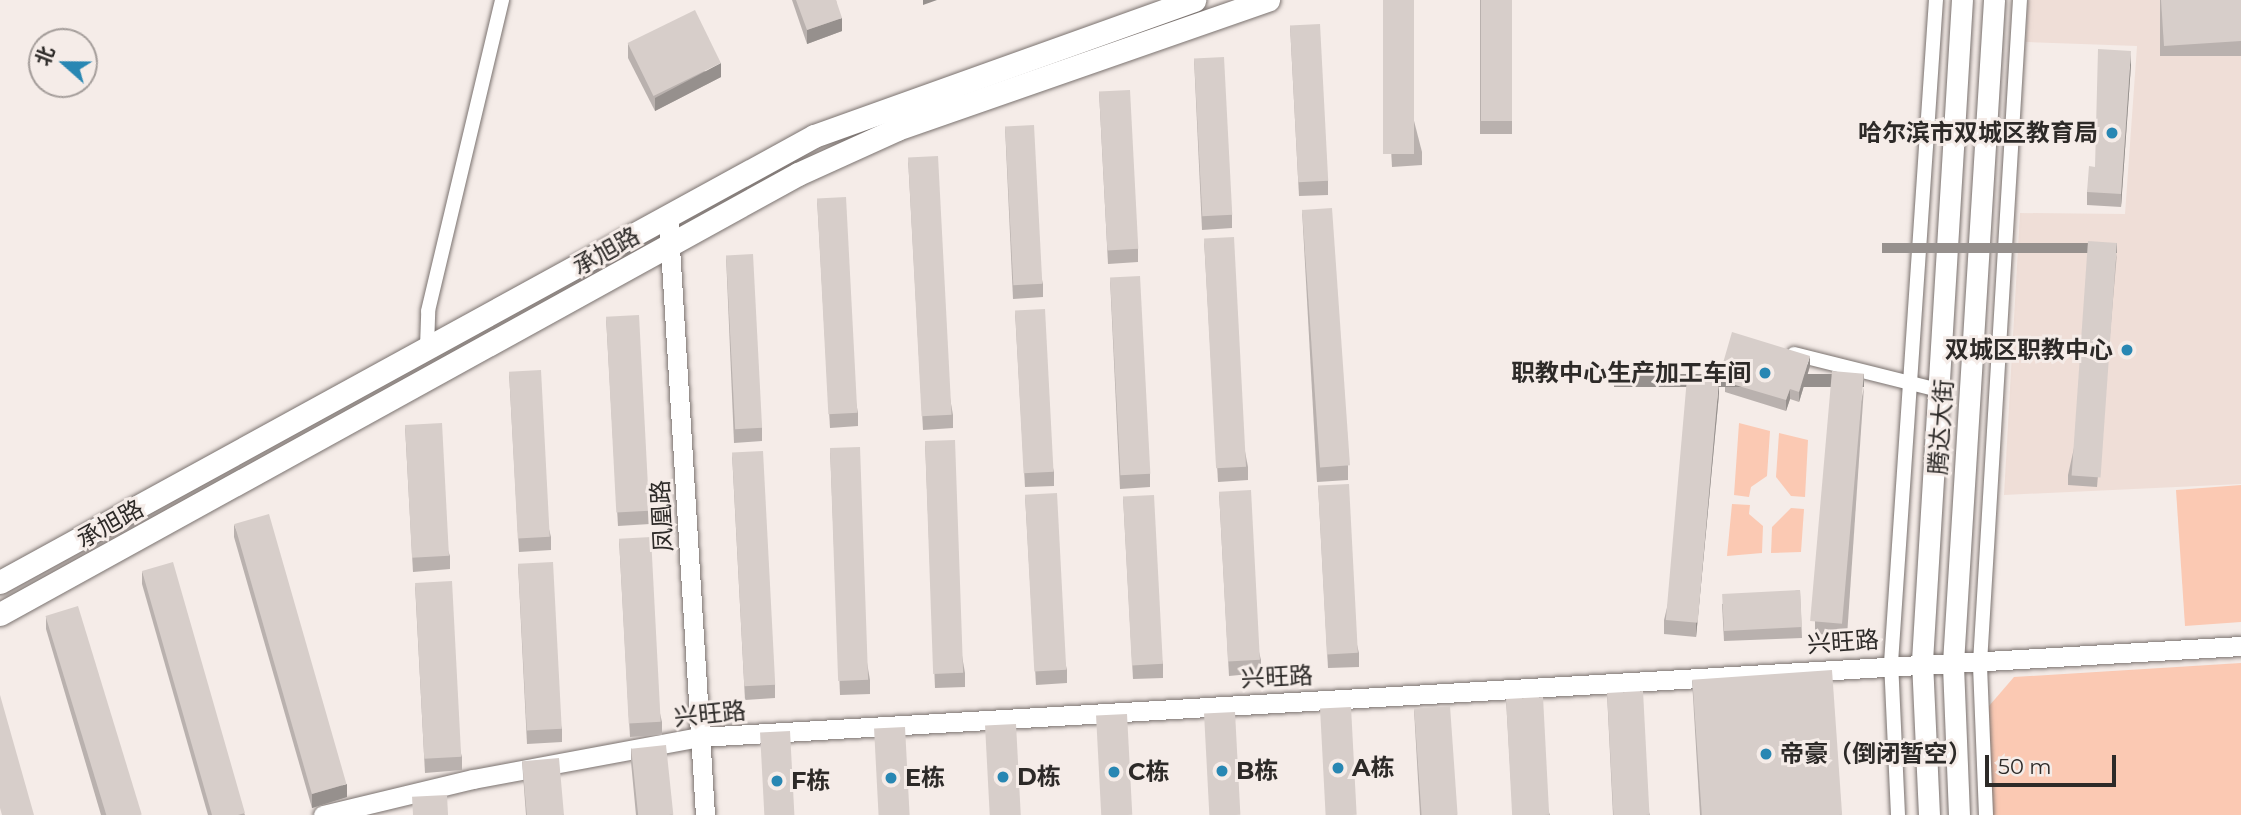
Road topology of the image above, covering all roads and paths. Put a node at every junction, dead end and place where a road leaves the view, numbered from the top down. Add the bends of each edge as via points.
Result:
1 (502, 0) edge
2 (1194, 0) edge
3 (1268, 0) edge
4 (1936, 0) edge
5 (1962, 0) edge
6 (1994, 0) edge
7 (2020, 0) edge
8 (668, 215) junction
9 (670, 246) junction
10 (427, 347) junction
11 (1781, 350) edge
12 (1911, 387) junction
13 (1938, 390) junction
14 (0, 582) edge
15 (0, 614) edge
16 (2241, 646) edge
17 (1922, 662) junction
18 (1891, 663) junction
19 (1953, 663) junction
20 (1980, 663) junction
21 (700, 737) junction
22 (323, 815) edge
23 (705, 815) edge
24 (1898, 815) edge
25 (1929, 815) edge
26 (1959, 815) edge
27 (1986, 815) edge

1 - 10 street via 428,311
2 - 8 main road, 承旭路 via 896,102 814,136
3 - 9 main road, 承旭路 via 897,129 798,174
4 - 12 street
5 - 13 main road, 腾达大街
6 - 19 main road, 腾达大街
7 - 20 street
8 - 9 street, 凤凰路
8 - 10 main road, 承旭路
9 - 15 main road, 承旭路
9 - 21 street, 凤凰路
10 - 14 main road, 承旭路
11 - 12 street
12 - 13 street
12 - 18 street
13 - 17 main road, 腾达大街
16 - 20 street, 兴旺路
17 - 18 street, 兴旺路
17 - 19 street, 兴旺路
17 - 25 main road, 腾达大街
18 - 21 street, 兴旺路
18 - 24 street
19 - 20 street, 兴旺路
19 - 26 main road, 腾达大街
20 - 27 street
21 - 22 street, 兴旺路 via 473,779
21 - 23 street, 凤凰路

